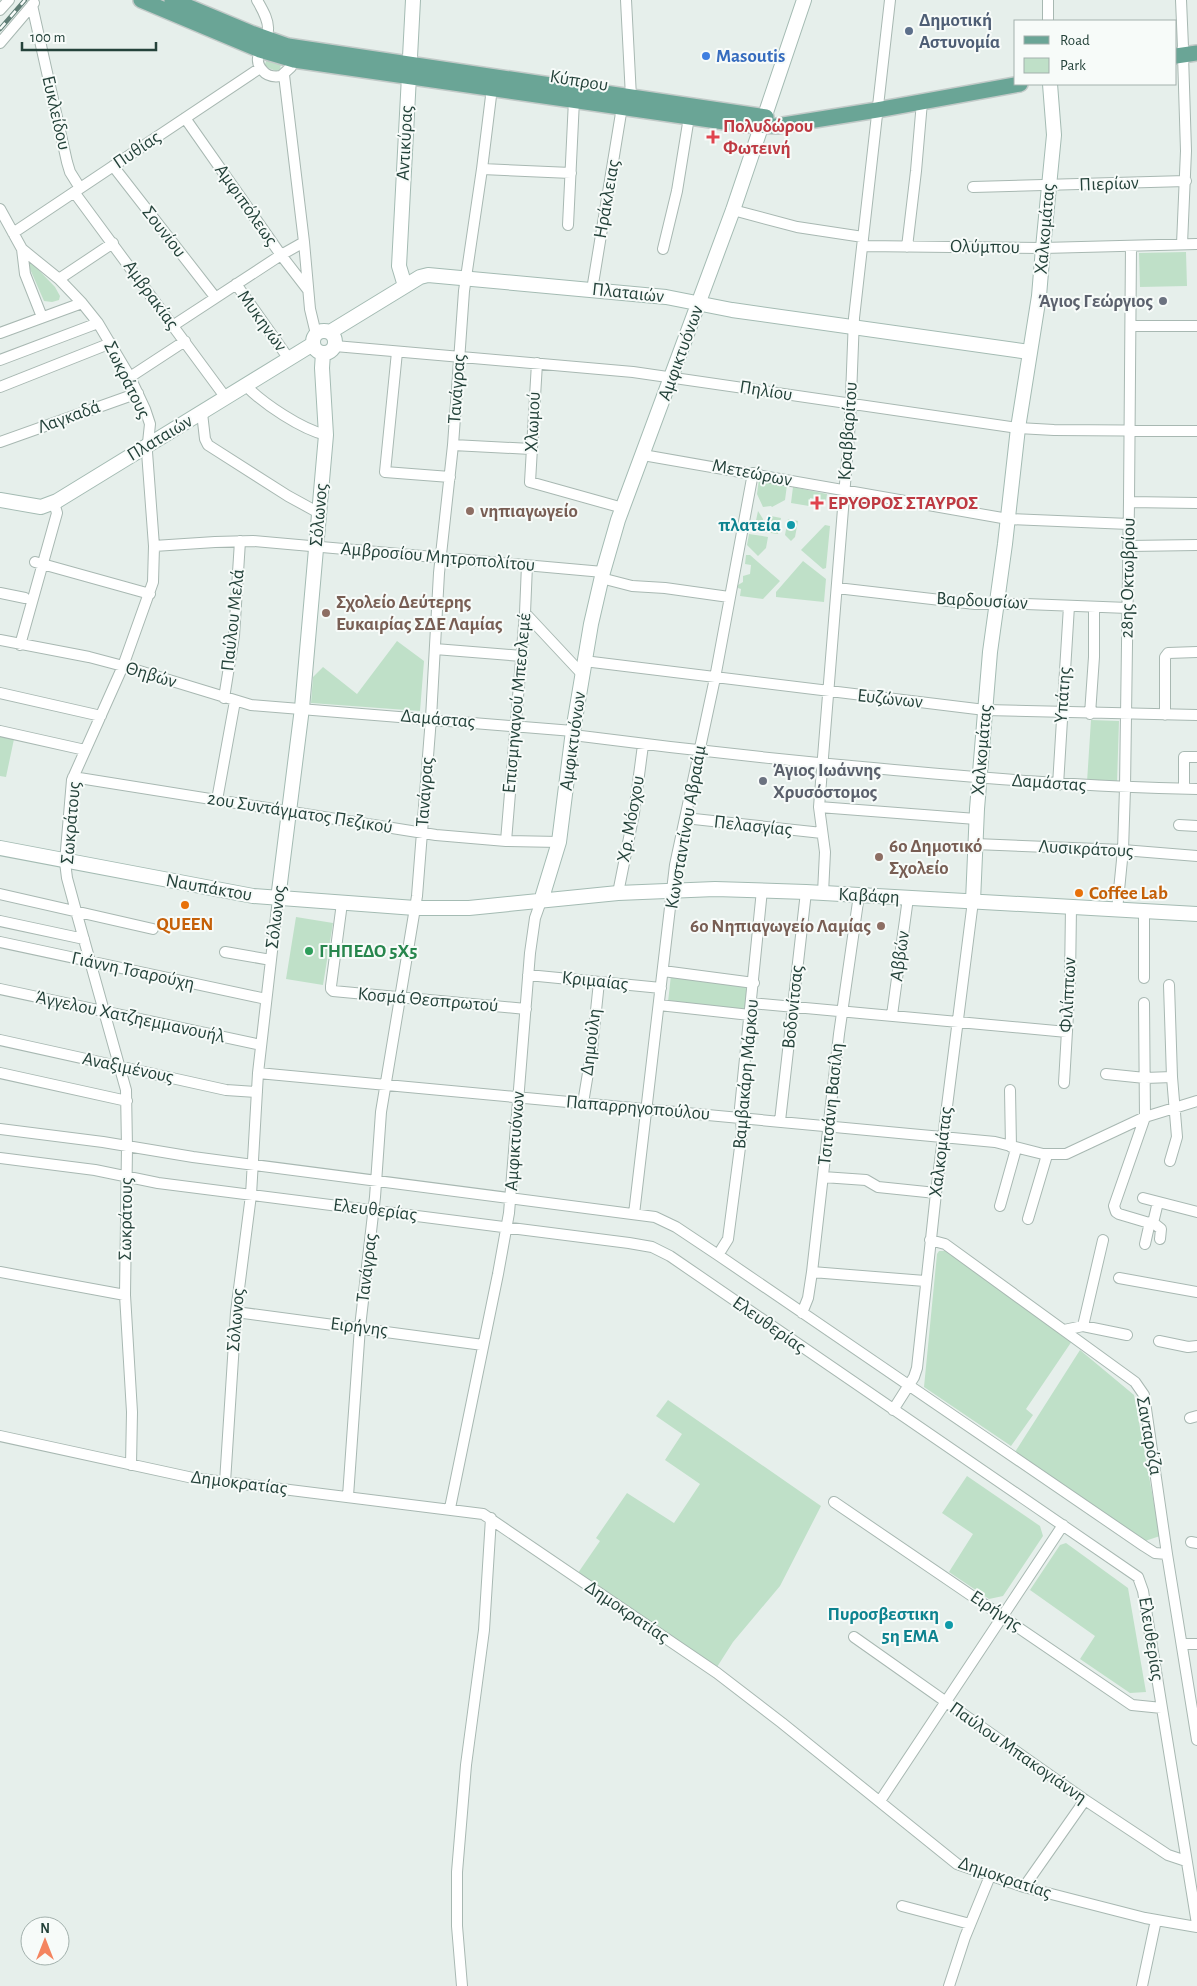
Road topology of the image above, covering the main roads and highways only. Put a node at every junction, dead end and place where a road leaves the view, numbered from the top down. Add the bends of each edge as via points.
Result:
1 (141, 0) edge
2 (172, 0) edge
3 (263, 45) junction
4 (409, 69) junction
5 (1014, 75) edge
6 (1015, 85) edge
7 (626, 102) junction
8 (878, 105) junction
9 (764, 122) junction

1 - 3 main road, Κύπρου
2 - 3 main road, Κύπρου
3 - 4 main road, Κύπρου via 291,53
4 - 7 main road, Κύπρου
4 - 7 main road, Κύπρου via 492,88 574,100
5 - 8 main road, Κύπρου
6 - 8 main road, Κύπρου via 922,102
7 - 9 main road, Κύπρου
7 - 9 main road, Κύπρου via 689,117
8 - 9 main road, Κύπρου

